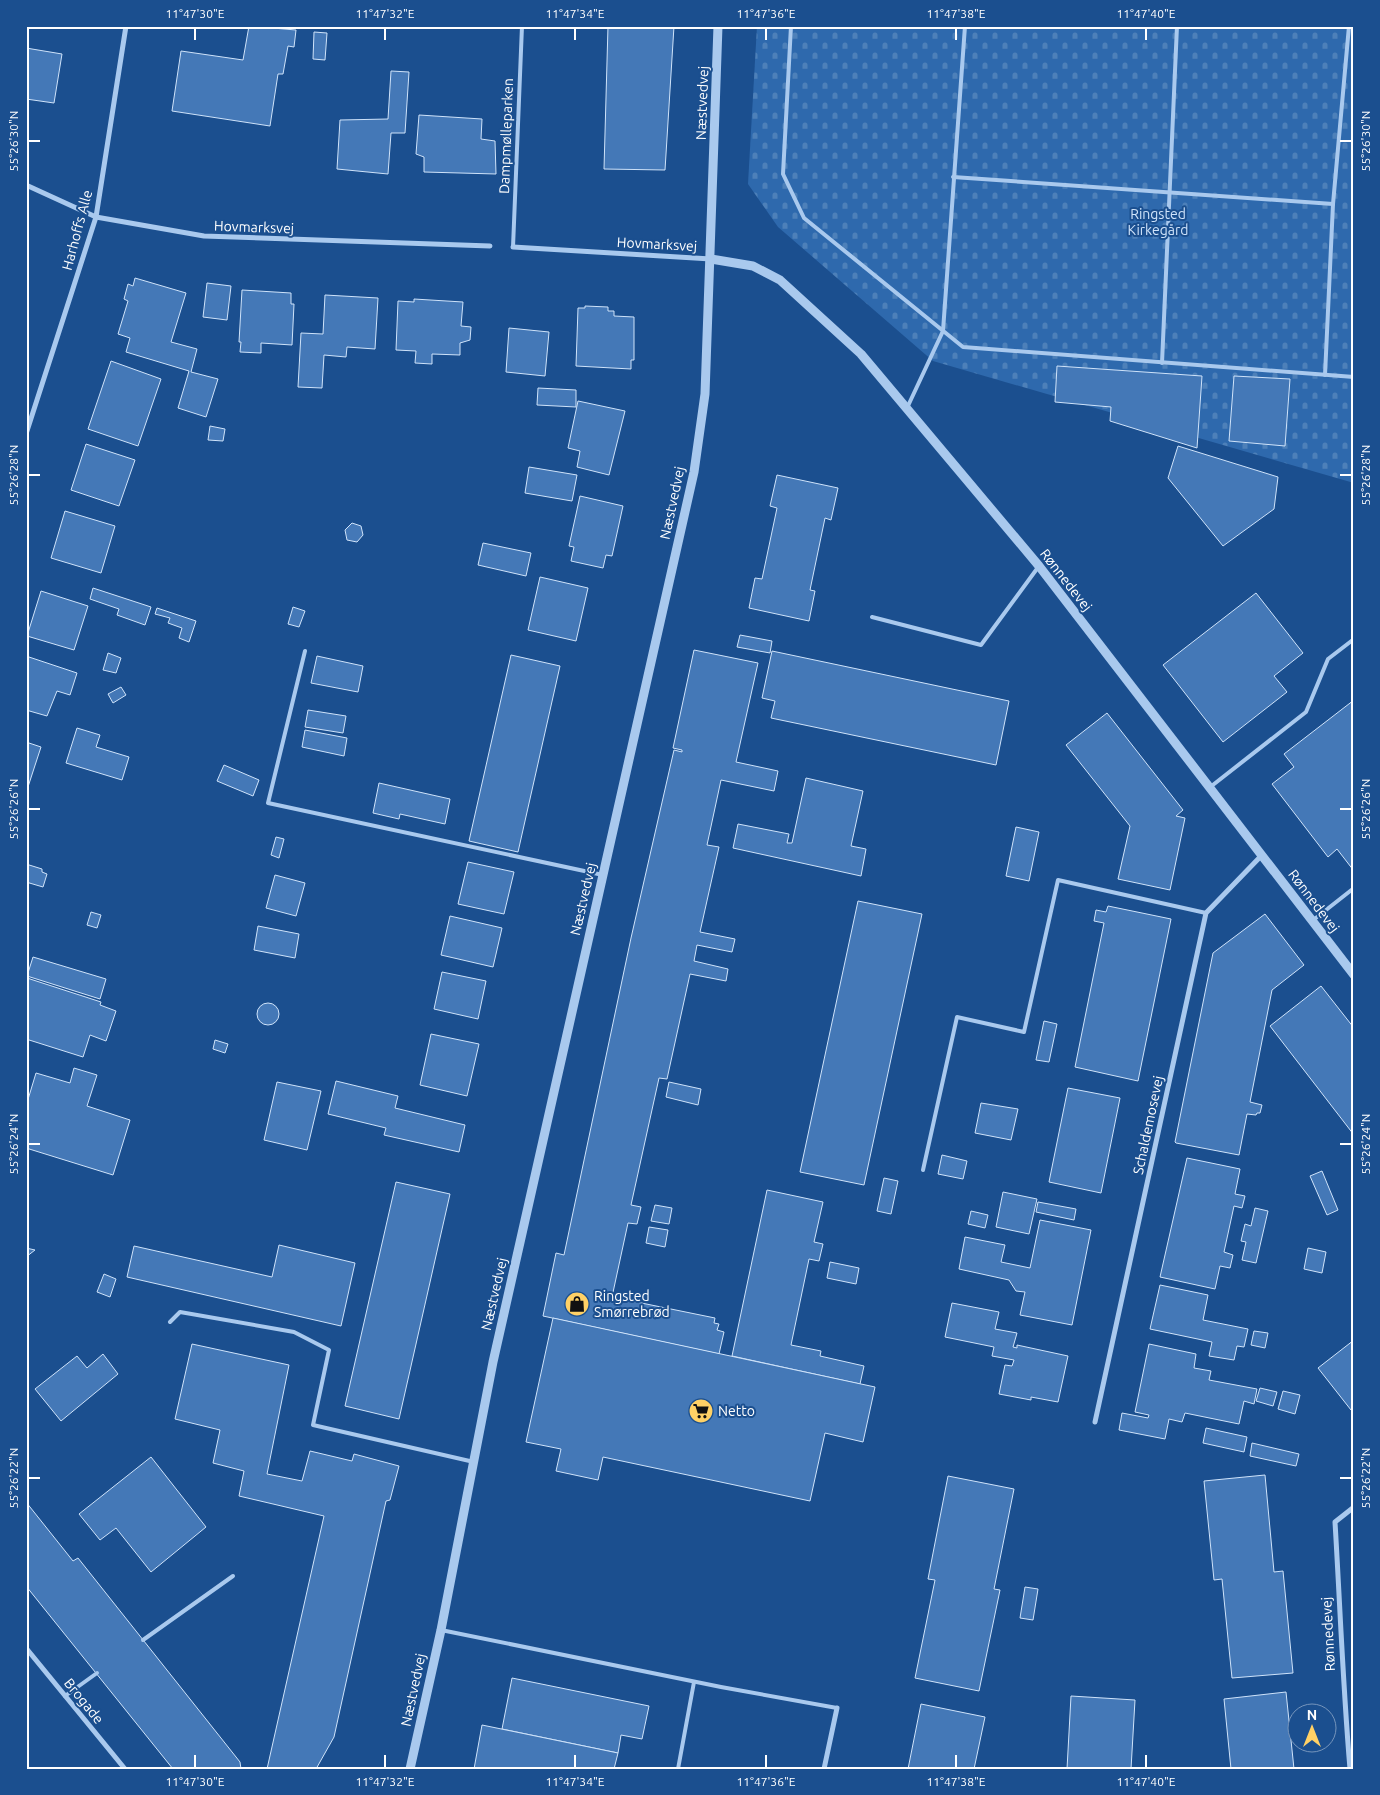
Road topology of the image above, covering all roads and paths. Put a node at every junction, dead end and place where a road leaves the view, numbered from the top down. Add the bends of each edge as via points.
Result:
1 (126, 26) edge
2 (522, 26) edge
3 (718, 26) edge
4 (790, 26) edge
5 (964, 26) edge
6 (1177, 26) edge
7 (1349, 26) edge
8 (953, 177) junction
9 (26, 185) edge
10 (1170, 192) junction
11 (1333, 204) junction
12 (96, 217) junction
13 (490, 246) dead end
14 (513, 247) joint
15 (711, 258) junction
16 (943, 331) junction
17 (1162, 363) junction
18 (1325, 375) junction
19 (1354, 377) edge
20 (907, 408) junction
21 (26, 434) edge
22 (1039, 566) junction
23 (872, 617) dead end
24 (1354, 639) edge
25 (305, 652) dead end
26 (1210, 788) junction
27 (1262, 855) junction
28 (603, 875) junction
29 (1354, 888) edge
30 (1206, 913) junction
31 (1312, 920) junction
32 (1354, 975) edge
33 (923, 1170) dead end
34 (170, 1322) dead end
35 (1095, 1422) dead end
36 (474, 1462) junction
37 (1354, 1507) edge
38 (233, 1576) dead end
39 (441, 1630) junction
40 (143, 1640) dead end
41 (26, 1648) edge
42 (96, 1673) dead end
43 (694, 1682) junction
44 (65, 1696) junction
45 (837, 1708) joint
46 (125, 1769) edge
47 (410, 1769) edge
48 (678, 1769) edge
49 (824, 1769) edge
50 (1350, 1769) edge

1 - 12 street, Harhoffs Alle
2 - 14 lane, Dampmølleparken
3 - 15 street, Næstvedvej
4 - 16 lane via 783,174 804,218
5 - 8 lane
6 - 10 lane
7 - 11 lane
8 - 10 lane
8 - 16 lane
9 - 12 street, Hovmarksvej
10 - 11 lane
10 - 17 lane
11 - 18 lane
12 - 13 street, Hovmarksvej via 204,236
12 - 21 street, Harhoffs Alle
14 - 15 street, Hovmarksvej
15 - 20 street, Rønnedevej via 753,266 780,280 861,354
15 - 28 street, Næstvedvej via 705,394 694,472
16 - 17 lane via 963,347
16 - 20 lane
17 - 18 lane
18 - 19 lane
20 - 22 street, Rønnedevej
22 - 23 lane via 981,645
22 - 26 street, Rønnedevej
24 - 26 lane via 1328,659 1306,712
25 - 28 lane via 268,803
26 - 27 street, Rønnedevej
27 - 30 street
27 - 31 street, Rønnedevej
28 - 36 street, Næstvedvej via 493,1362
29 - 31 lane
30 - 33 lane via 1058,880 1024,1032 957,1017
30 - 35 street, Schaldemosevej
31 - 32 street, Rønnedevej
34 - 36 lane via 180,1312 294,1332 329,1350 313,1425
36 - 39 street, Næstvedvej
37 - 50 street, Rønnedevej via 1335,1522
38 - 40 lane
39 - 43 lane
39 - 47 street, Næstvedvej
41 - 44 street, Brogade
42 - 44 lane
43 - 45 lane
43 - 48 lane
44 - 46 street, Brogade
45 - 49 street

